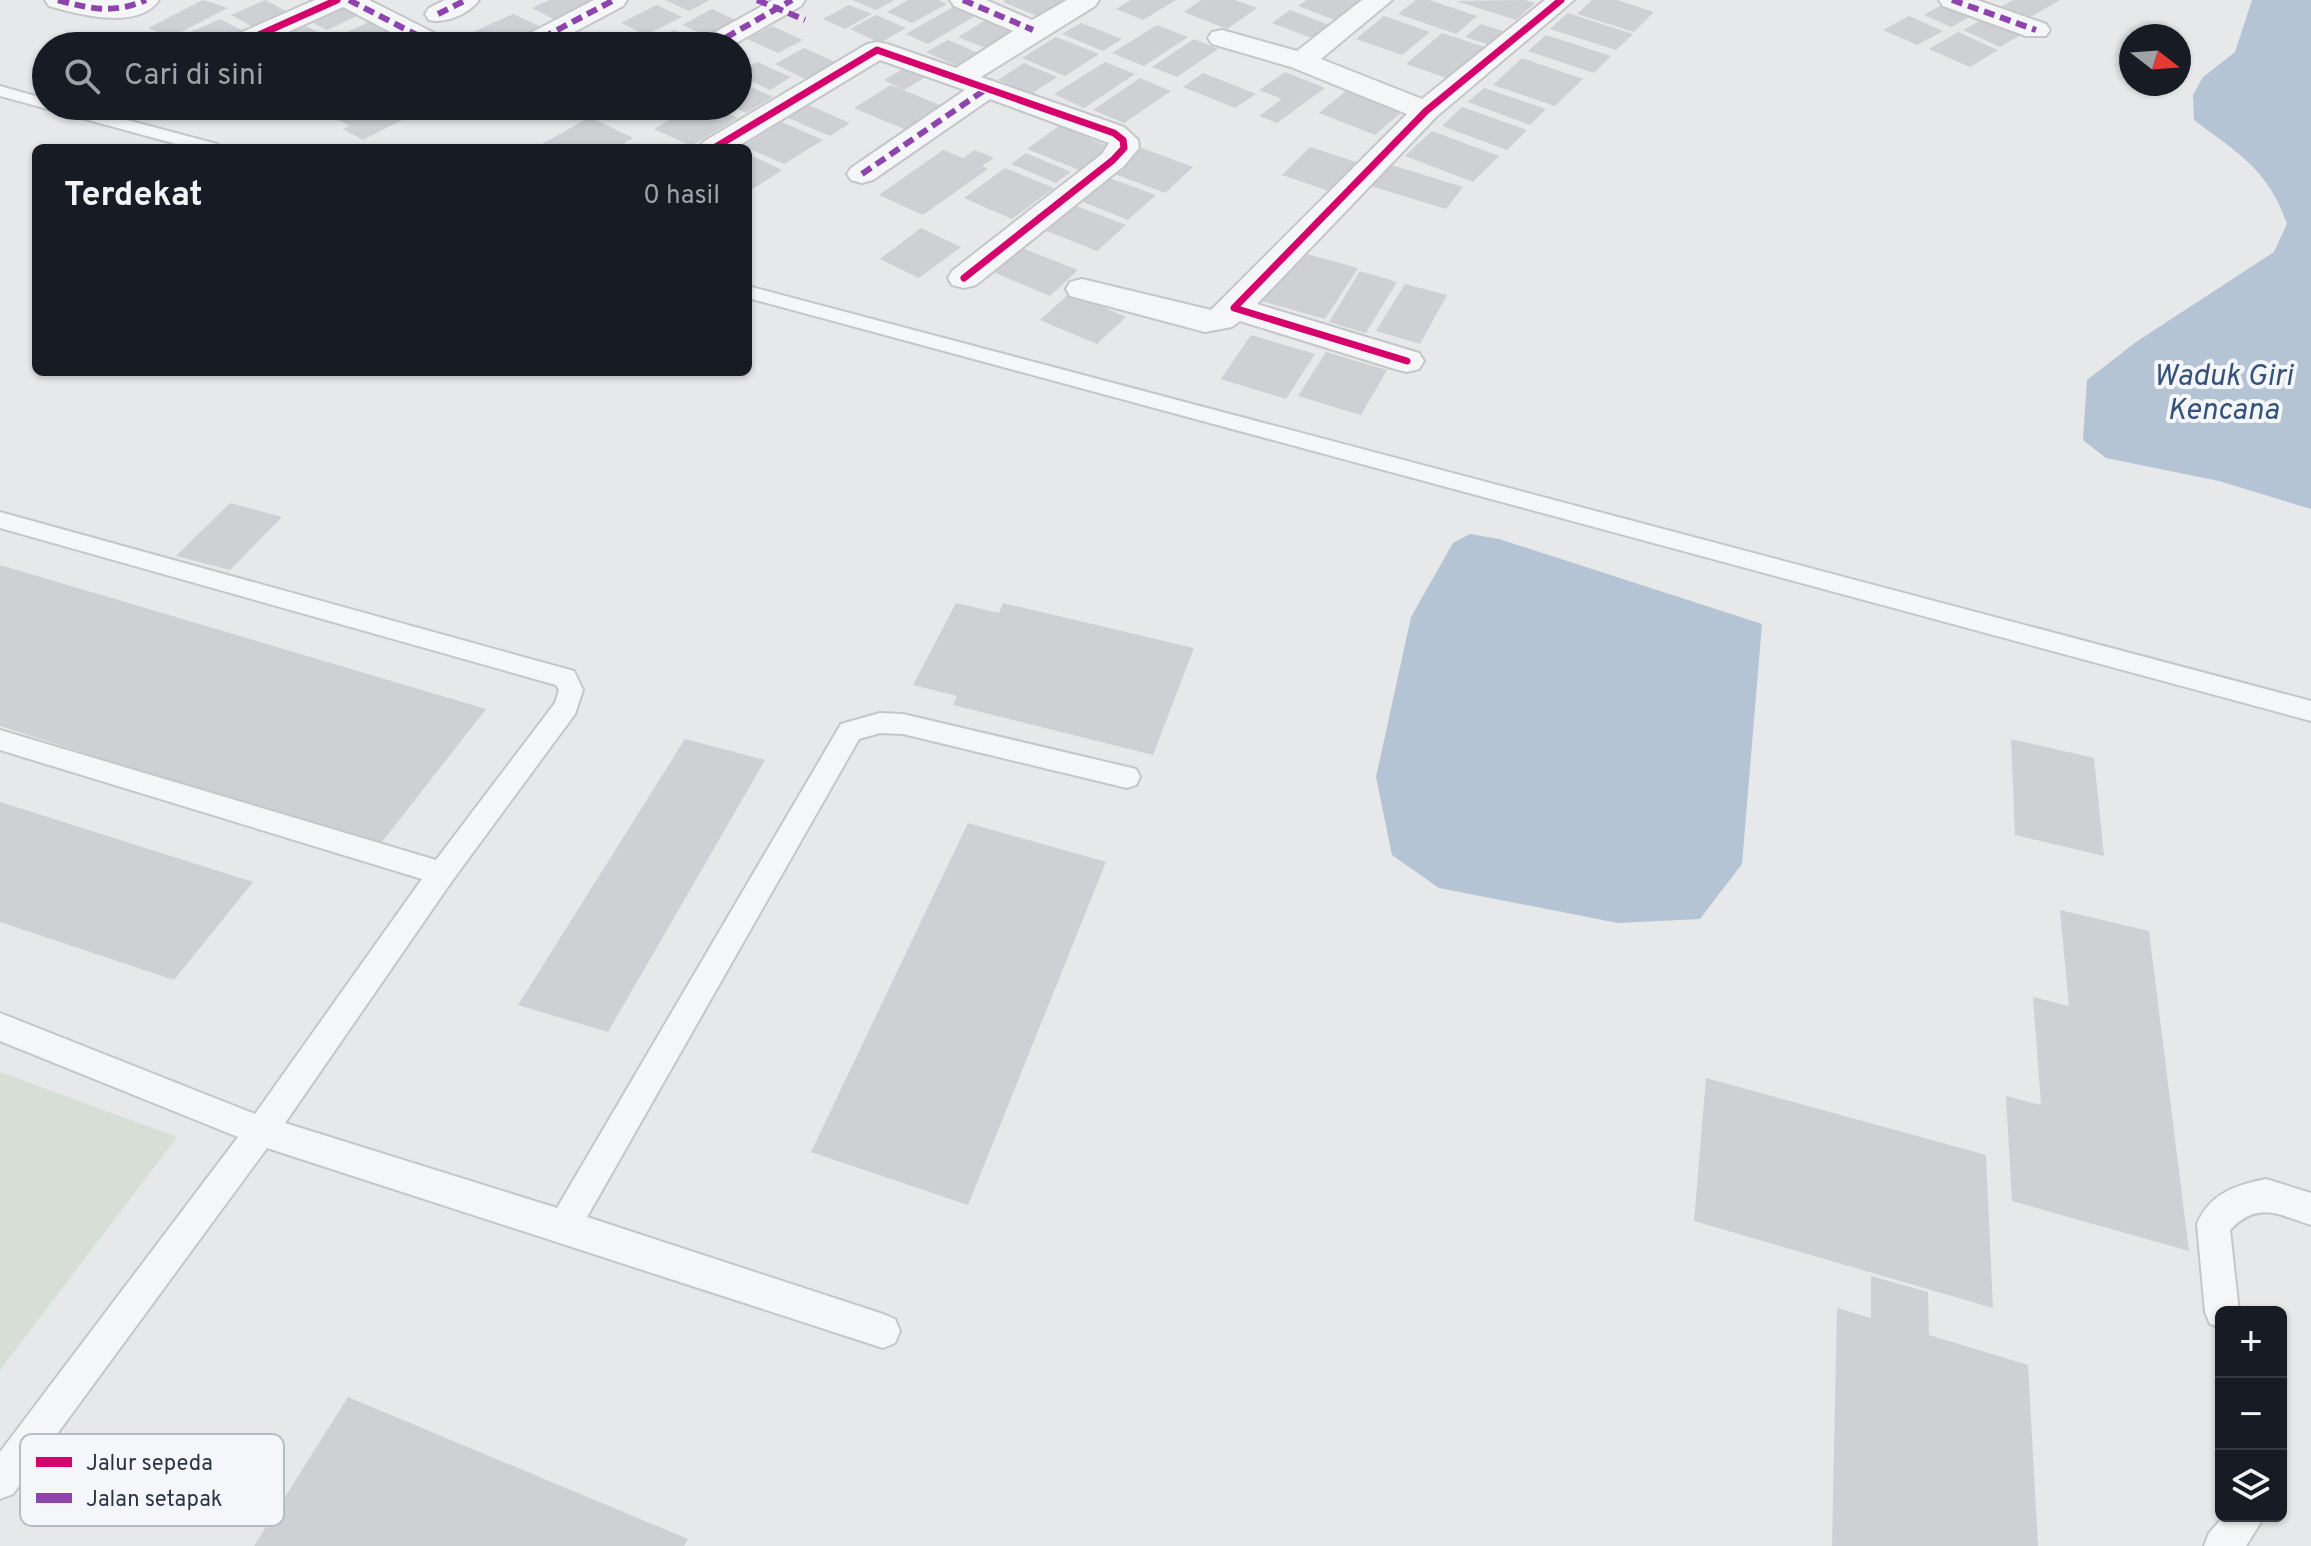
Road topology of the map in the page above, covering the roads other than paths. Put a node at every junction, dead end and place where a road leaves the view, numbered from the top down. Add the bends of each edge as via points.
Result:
1 (58, 0) edge
2 (146, 0) edge
3 (337, 0) edge
4 (349, 0) edge
5 (466, 0) edge
6 (614, 0) edge
7 (963, 0) edge
8 (1086, 0) edge
9 (1379, 0) edge
10 (1561, 0) edge
11 (1952, 0) edge
12 (1986, 4) edge
13 (782, 7) edge
14 (438, 14) dead end
15 (1033, 30) junction
16 (2036, 30) dead end
17 (265, 32) edge
18 (411, 32) edge
19 (553, 32) edge
20 (736, 32) edge
21 (1222, 38) dead end
22 (1301, 61) junction
23 (976, 82) junction
24 (0, 91) edge
25 (32, 100) edge
26 (1426, 111) junction
27 (106, 120) edge
28 (196, 144) edge
29 (721, 144) edge
30 (862, 174) dead end
31 (964, 278) dead end
32 (1082, 289) dead end
33 (752, 293) edge
34 (1234, 308) junction
35 (1407, 361) dead end
36 (0, 520) edge
37 (2311, 711) edge
38 (0, 740) edge
39 (1127, 777) dead end
40 (442, 873) junction
41 (0, 1027) edge
42 (261, 1131) junction
43 (2311, 1209) edge
44 (564, 1226) junction
45 (2221, 1306) edge
46 (883, 1331) dead end
47 (35, 1434) edge
48 (20, 1454) edge
49 (0, 1481) edge
50 (2243, 1522) edge
51 (2222, 1546) edge

1 - 2 street via 106,12
3 - 17 street
4 - 18 street
5 - 14 street
6 - 19 street
7 - 15 street
8 - 15 street
9 - 22 street
10 - 26 street
11 - 12 street
12 - 16 street
13 - 20 street
15 - 23 street
21 - 22 street
22 - 26 street
23 - 29 street via 877,50
23 - 30 street
23 - 31 street via 1114,133 1124,148
24 - 25 lane
26 - 34 street
27 - 28 lane
32 - 34 street via 1205,321 1220,320
33 - 37 lane
34 - 35 street
36 - 40 lane via 565,678 571,690 566,707
38 - 40 lane
39 - 44 lane via 903,724 880,723 850,731
40 - 42 lane
41 - 42 lane
42 - 44 lane
42 - 47 lane
43 - 45 lane via 2266,1195 2236,1201 2213,1224
44 - 46 lane
48 - 49 lane
50 - 51 lane

